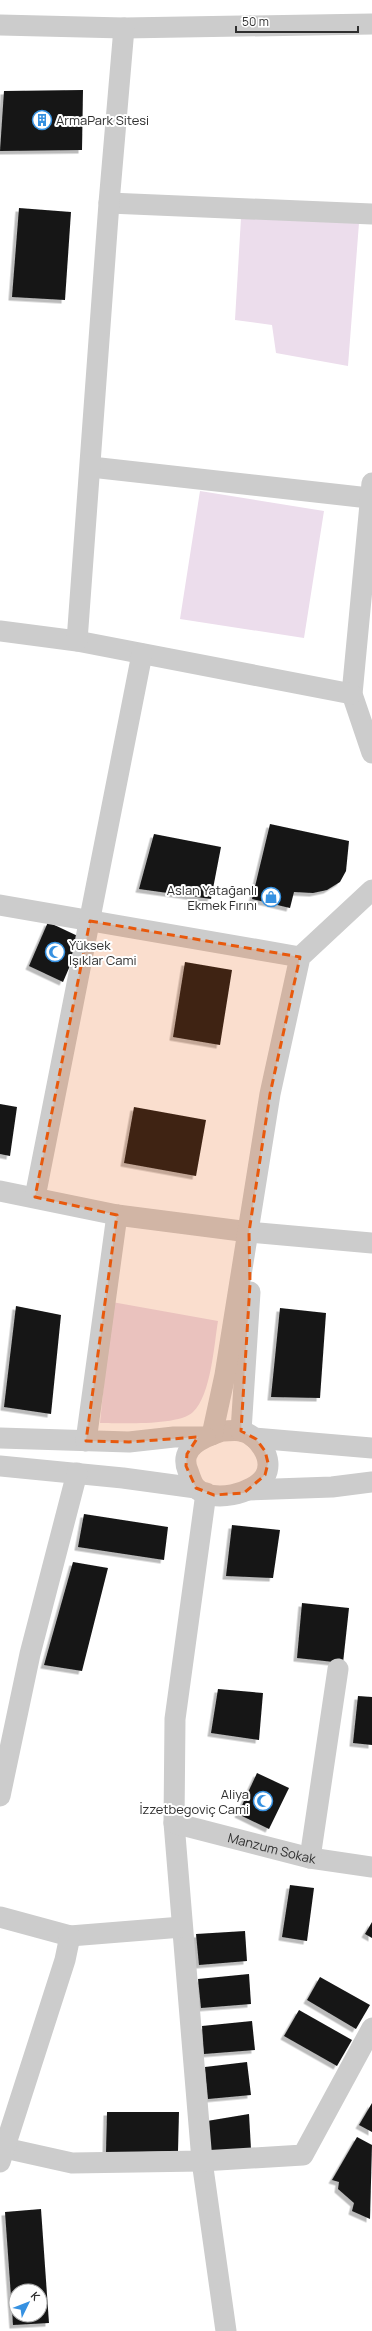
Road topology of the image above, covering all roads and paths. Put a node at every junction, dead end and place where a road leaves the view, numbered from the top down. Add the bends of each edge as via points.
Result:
1 (372, 24) edge
2 (0, 25) edge
3 (124, 28) junction
4 (109, 203) junction
5 (372, 214) edge
6 (91, 467) junction
7 (371, 491) edge
8 (0, 631) edge
9 (77, 641) junction
10 (142, 654) junction
11 (352, 694) junction
12 (372, 753) edge
13 (372, 890) edge
14 (0, 905) edge
15 (90, 921) junction
16 (300, 957) junction
17 (0, 1191) edge
18 (35, 1197) junction
19 (117, 1215) junction
20 (248, 1232) junction
21 (372, 1243) edge
22 (248, 1434) junction
23 (208, 1436) junction
24 (0, 1438) edge
25 (86, 1441) junction
26 (372, 1448) edge
27 (0, 1466) edge
28 (77, 1473) junction
29 (372, 1482) edge
30 (201, 1490) junction
31 (248, 1490) junction
32 (338, 1669) dead end
33 (0, 1796) edge
34 (174, 1823) junction
35 (310, 1858) junction
36 (372, 1867) edge
37 (0, 1917) edge
38 (182, 1928) junction
39 (70, 1936) junction
40 (372, 2028) edge
41 (2, 2153) edge
42 (202, 2161) junction
43 (226, 2331) edge

1 - 3 street
2 - 3 street
3 - 4 street
4 - 5 street
4 - 6 street
6 - 7 street
6 - 9 street
7 - 11 street
8 - 9 street
9 - 10 street
10 - 11 street
10 - 15 street
11 - 12 street
13 - 16 street
14 - 15 street
15 - 16 street
15 - 18 street
16 - 20 street via 270,1094
17 - 18 street
18 - 19 street
19 - 20 street
19 - 25 street
20 - 21 street
20 - 22 street
20 - 23 street via 225,1375
22 - 23 street via 222,1431
22 - 26 street
22 - 31 street via 264,1451 268,1463 265,1475 257,1485
23 - 25 street via 130,1442
23 - 30 street via 193,1445 187,1454 186,1466
24 - 25 street
27 - 28 street
28 - 30 street
28 - 33 street via 30,1654
29 - 31 street via 332,1487
30 - 31 street via 228,1495
30 - 34 street via 175,1719
32 - 35 street
34 - 35 street, Manzum Sokak
34 - 38 street
35 - 36 street, Manzum Sokak
37 - 39 street
38 - 39 street
38 - 42 street
39 - 41 street via 65,1960
40 - 42 street via 303,2155
41 - 42 street via 72,2163
42 - 43 street

